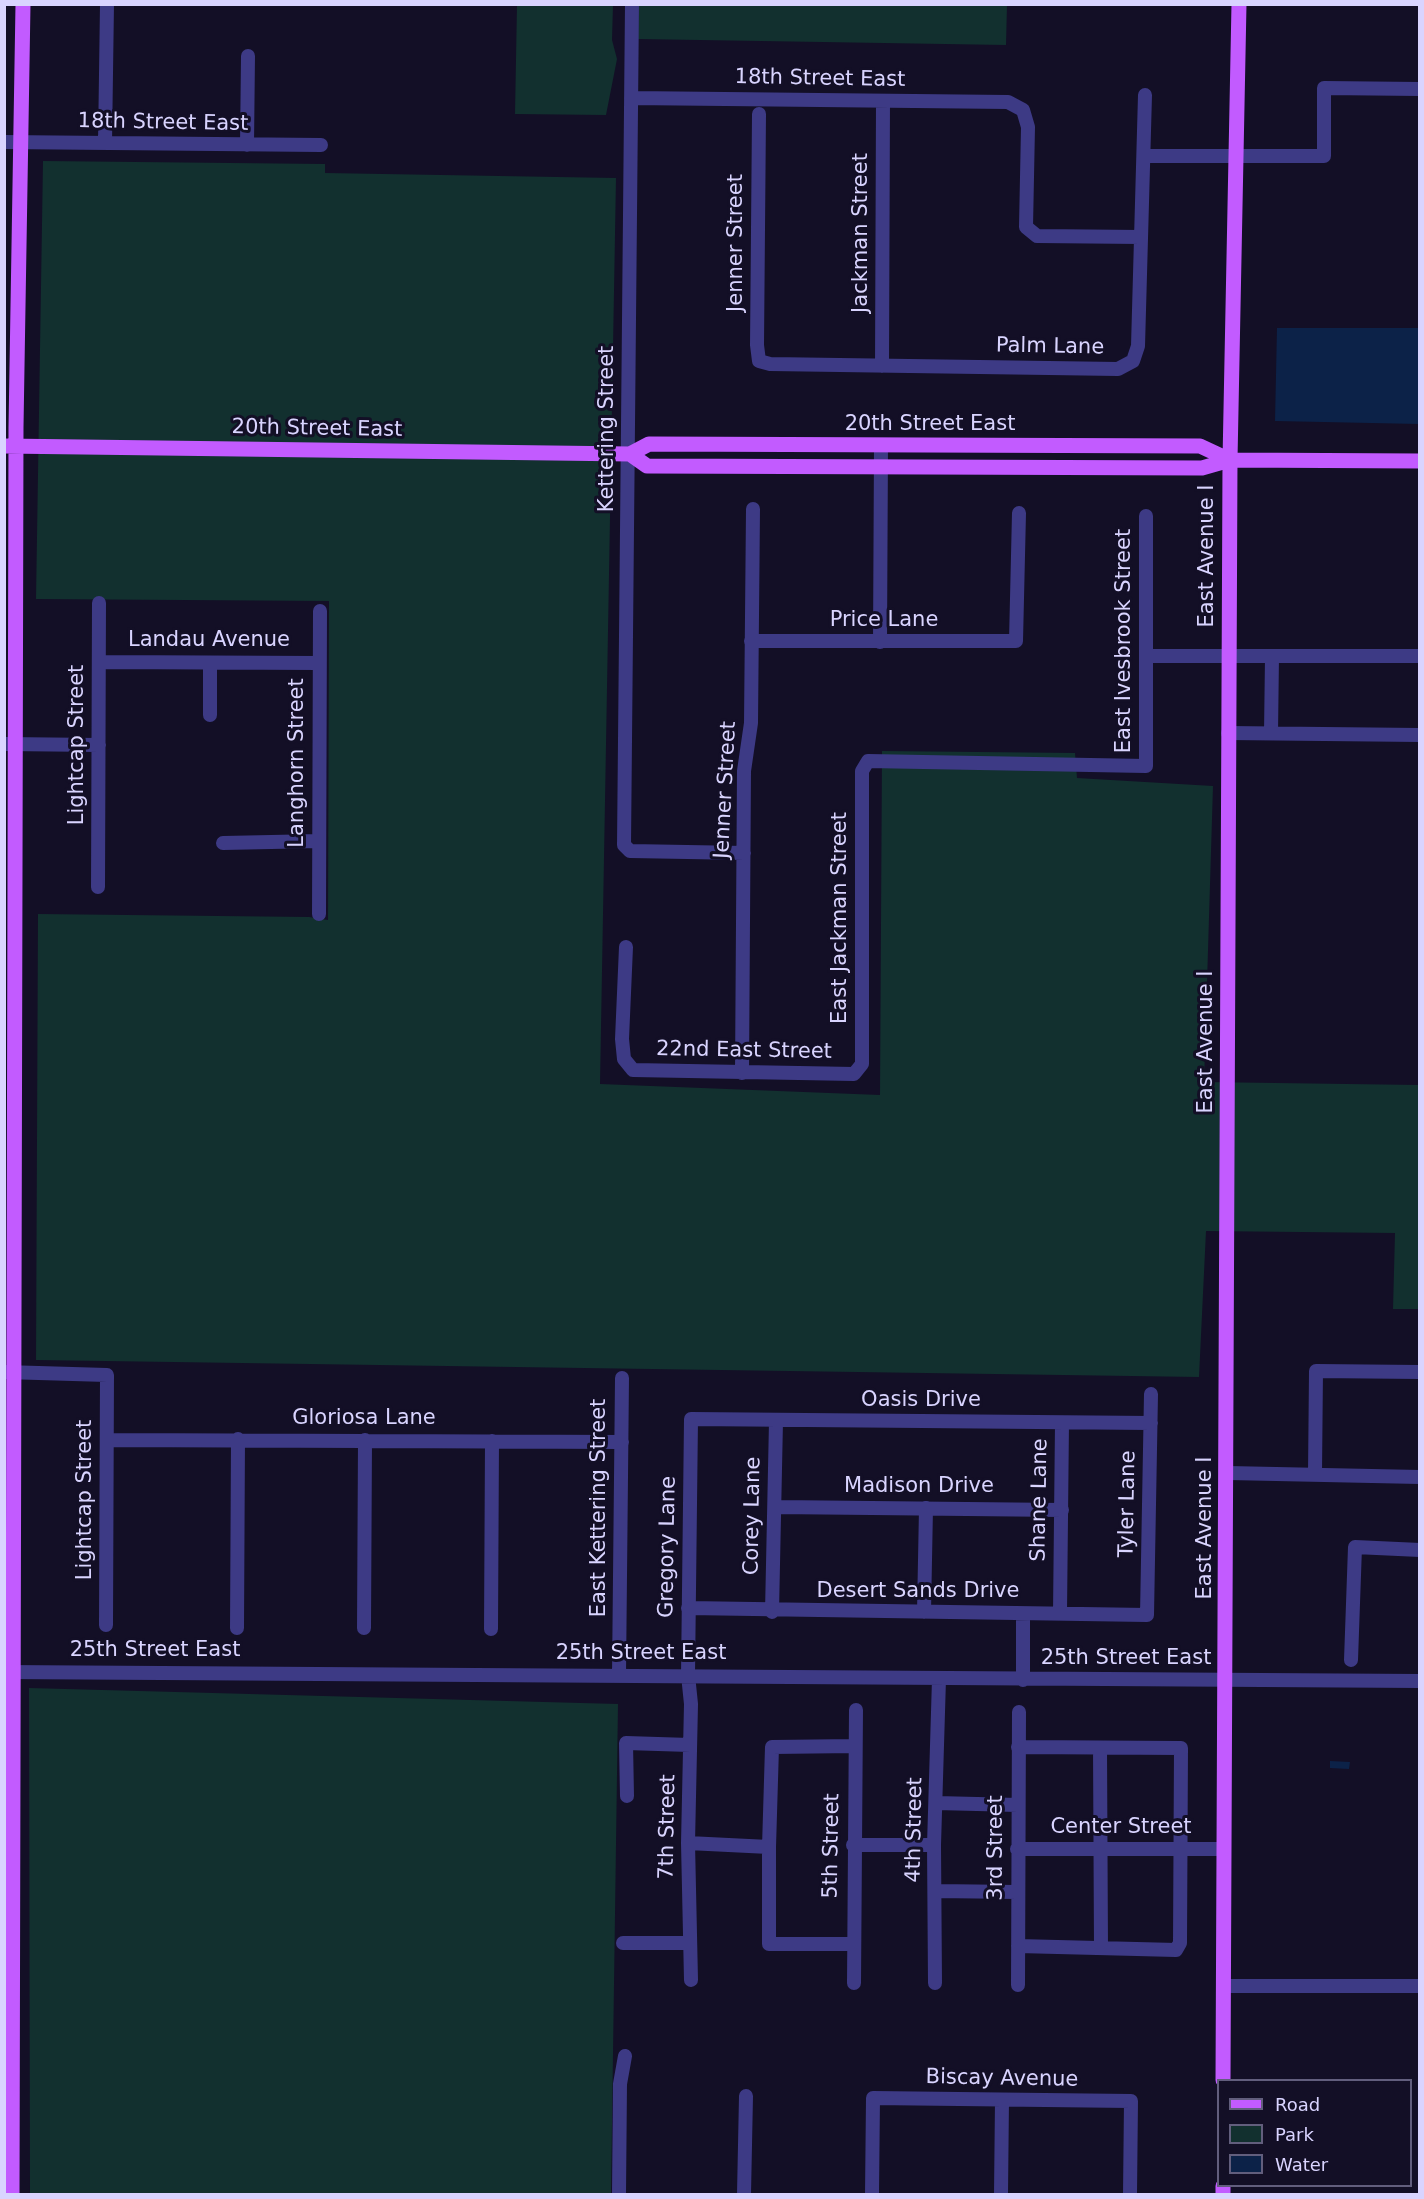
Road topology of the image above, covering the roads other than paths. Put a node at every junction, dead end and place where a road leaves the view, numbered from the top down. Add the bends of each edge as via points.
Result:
1 (23, 4) edge
2 (107, 4) edge
3 (632, 4) edge
4 (1239, 4) edge
5 (248, 56) dead end
6 (1419, 89) edge
7 (1145, 95) dead end
8 (631, 98) junction
9 (884, 101) junction
10 (759, 114) dead end
11 (4, 142) edge
12 (21, 142) junction
13 (105, 143) junction
14 (247, 145) junction
15 (321, 146) dead end
16 (1236, 155) junction
17 (1144, 156) junction
18 (1141, 237) junction
19 (770, 364) joint
20 (882, 366) junction
21 (10, 446) edge
22 (881, 446) junction
23 (630, 454) junction
24 (1230, 459) junction
25 (1419, 461) edge
26 (882, 467) junction
27 (753, 509) dead end
28 (1019, 513) dead end
29 (1146, 516) dead end
30 (99, 603) dead end
31 (320, 611) dead end
32 (751, 641) junction
33 (880, 642) junction
34 (1146, 656) junction
35 (1229, 656) junction
36 (1419, 656) edge
37 (1272, 657) junction
38 (99, 662) junction
39 (210, 663) junction
40 (320, 663) junction
41 (210, 715) dead end
42 (1228, 733) junction
43 (1271, 733) junction
44 (1419, 735) edge
45 (11, 744) edge
46 (99, 745) junction
47 (868, 761) joint
48 (319, 841) junction
49 (223, 843) dead end
50 (744, 853) junction
51 (98, 887) dead end
52 (319, 914) dead end
53 (626, 947) dead end
54 (10, 1064) edge
55 (742, 1073) junction
56 (854, 1074) joint
57 (9, 1372) edge
58 (1419, 1372) edge
59 (622, 1378) dead end
60 (1151, 1394) dead end
61 (691, 1419) joint
62 (776, 1421) junction
63 (1062, 1423) junction
64 (1151, 1423) junction
65 (238, 1439) junction
66 (107, 1440) junction
67 (365, 1440) junction
68 (492, 1441) junction
69 (622, 1442) junction
70 (1228, 1473) junction
71 (1315, 1473) junction
72 (1419, 1477) edge
73 (776, 1508) junction
74 (926, 1508) junction
75 (1062, 1510) junction
76 (1419, 1550) edge
77 (688, 1608) junction
78 (772, 1612) junction
79 (924, 1612) junction
80 (1060, 1613) junction
81 (1018, 1614) junction
82 (1147, 1615) joint
83 (106, 1625) dead end
84 (237, 1628) dead end
85 (364, 1629) dead end
86 (491, 1629) dead end
87 (1351, 1660) dead end
88 (8, 1672) edge
89 (619, 1675) junction
90 (688, 1675) junction
91 (939, 1679) junction
92 (1018, 1680) junction
93 (1227, 1680) junction
94 (1419, 1681) edge
95 (856, 1710) dead end
96 (1019, 1712) dead end
97 (690, 1744) junction
98 (855, 1746) junction
99 (1018, 1747) junction
100 (1100, 1748) junction
101 (627, 1796) dead end
102 (936, 1803) junction
103 (1018, 1805) junction
104 (688, 1843) junction
105 (854, 1845) junction
106 (934, 1845) junction
107 (769, 1847) junction
108 (1017, 1849) junction
109 (1099, 1849) junction
110 (1179, 1849) junction
111 (1224, 1849) junction
112 (935, 1891) junction
113 (1017, 1892) junction
114 (8, 1896) edge
115 (623, 1943) dead end
116 (690, 1943) junction
117 (852, 1944) junction
118 (1018, 1946) junction
119 (1101, 1948) junction
120 (691, 1980) dead end
121 (854, 1983) dead end
122 (935, 1983) dead end
123 (1018, 1985) dead end
124 (1224, 1986) junction
125 (1419, 1986) edge
126 (625, 2056) dead end
127 (9, 2067) edge
128 (1223, 2079) edge
129 (746, 2096) dead end
130 (1002, 2100) junction
131 (12, 2194) edge
132 (619, 2194) edge
133 (744, 2194) edge
134 (872, 2194) edge
135 (1001, 2194) edge
136 (1130, 2194) edge

1 - 12 main road
2 - 13 street
3 - 8 street, Kettering Street
4 - 16 main road, East Avenue I
5 - 14 street
6 - 16 street via 1324,88 1324,156
7 - 17 street, Palm Lane
8 - 9 street, 18th Street East
8 - 23 street, Kettering Street
9 - 18 street, 18th Street East via 1008,102 1023,110 1028,127 1026,227 1037,236
9 - 20 street, Jackman Street
10 - 19 street, Jenner Street via 757,345 759,361
11 - 12 street, 18th Street East
12 - 13 street, 18th Street East
12 - 21 main road
13 - 14 street, 18th Street East
14 - 15 street, 18th Street East
16 - 17 street
16 - 24 main road, East Avenue I
17 - 18 street, Palm Lane
18 - 20 street, Palm Lane via 1138,346 1133,361 1118,369
19 - 20 street, Palm Lane
21 - 23 main road, 20th Street East
21 - 45 main road
22 - 23 main road, 20th Street East via 649,444
22 - 24 main road, 20th Street East via 1200,446
22 - 26 street
23 - 26 main road, 20th Street East via 647,466
23 - 50 street, Kettering Street via 624,845 630,851
24 - 25 main road, 20th Street East
24 - 26 main road, 20th Street East via 1202,468
24 - 35 main road, East Avenue I
26 - 33 street
27 - 32 street, Jenner Street
28 - 33 street, Price Lane via 1016,641
29 - 34 street, East Ivesbrook Street
30 - 38 street, Lightcap Street
31 - 40 street, Langhorn Street
32 - 33 street, Price Lane
32 - 50 street, Jenner Street
34 - 35 street
34 - 47 street, East Ivesbrook Street via 1146,766
35 - 37 street
35 - 42 main road, East Avenue I
36 - 37 street
37 - 43 street
38 - 39 street, Landau Avenue
38 - 46 street, Lightcap Street
39 - 40 street, Landau Avenue
39 - 41 street
40 - 48 street, Langhorn Street
42 - 43 street
42 - 70 main road, East Avenue I
43 - 44 street
45 - 46 street
45 - 54 main road
46 - 51 street, Lightcap Street
47 - 56 street, East Jackman Street via 862,771 862,1065
48 - 49 street
48 - 52 street, Langhorn Street
50 - 55 street, Jenner Street
53 - 55 street, 22nd East Street via 622,1040 624,1059 633,1071
54 - 57 main road
55 - 56 street, 22nd East Street
57 - 66 street, Lightcap Street via 107,1374
57 - 88 main road
58 - 71 street via 1316,1371
59 - 69 street, East Kettering Street
60 - 64 street, Tyler Lane
61 - 62 street, Oasis Drive
61 - 77 street, Gregory Lane
62 - 63 street, Oasis Drive
62 - 73 street, Corey Lane
63 - 64 street, Oasis Drive
63 - 75 street, Shane Lane
64 - 82 street, Tyler Lane
65 - 66 street, Gloriosa Lane
65 - 67 street, Gloriosa Lane
65 - 84 street
66 - 83 street, Lightcap Street
67 - 68 street, Gloriosa Lane
67 - 85 street
68 - 69 street, Gloriosa Lane
68 - 86 street
69 - 89 street, East Kettering Street
70 - 71 street
70 - 93 main road, East Avenue I
71 - 72 street
73 - 74 street, Madison Drive
73 - 78 street, Corey Lane
74 - 75 street, Madison Drive
74 - 79 street
75 - 80 street, Shane Lane
76 - 87 street via 1354,1547
77 - 78 street, Desert Sands Drive
77 - 90 street, Gregory Lane
78 - 79 street, Desert Sands Drive
79 - 81 street, Desert Sands Drive
80 - 81 street, Desert Sands Drive
80 - 82 street, Desert Sands Drive
81 - 92 street
88 - 89 street, 25th Street East
88 - 114 main road
89 - 90 street, 25th Street East
90 - 91 street, 25th Street East
90 - 97 street, 7th Street
91 - 92 street, 25th Street East
91 - 102 street, 4th Street
92 - 93 street, 25th Street East
93 - 94 street, 25th Street East
93 - 111 main road, East Avenue I
95 - 98 street, 5th Street
96 - 99 street, 3rd Street
97 - 101 street via 626,1743
97 - 104 street, 7th Street
98 - 105 street, 5th Street
98 - 107 street via 772,1747
99 - 100 street
99 - 103 street, 3rd Street
100 - 109 street
100 - 110 street via 1180,1748
102 - 103 street
102 - 106 street, 4th Street
103 - 108 street, 3rd Street
104 - 107 street
104 - 116 street, 7th Street
105 - 106 street
105 - 117 street, 5th Street
106 - 112 street, 4th Street
107 - 117 street via 769,1944
108 - 109 street, Center Street
108 - 113 street, 3rd Street
109 - 110 street, Center Street
109 - 119 street
110 - 111 street, Center Street
110 - 119 street via 1180,1943 1176,1950
111 - 124 main road, East Avenue I
112 - 113 street
112 - 122 street, 4th Street
113 - 118 street, 3rd Street
114 - 127 main road
115 - 116 street
116 - 120 street, 7th Street
117 - 121 street, 5th Street
118 - 119 street
118 - 123 street, 3rd Street
124 - 125 street
124 - 128 main road, East Avenue I
126 - 132 street via 620,2084
127 - 131 main road
129 - 133 street
130 - 134 street, Biscay Avenue via 873,2098
130 - 135 street
130 - 136 street, Biscay Avenue via 1131,2101

